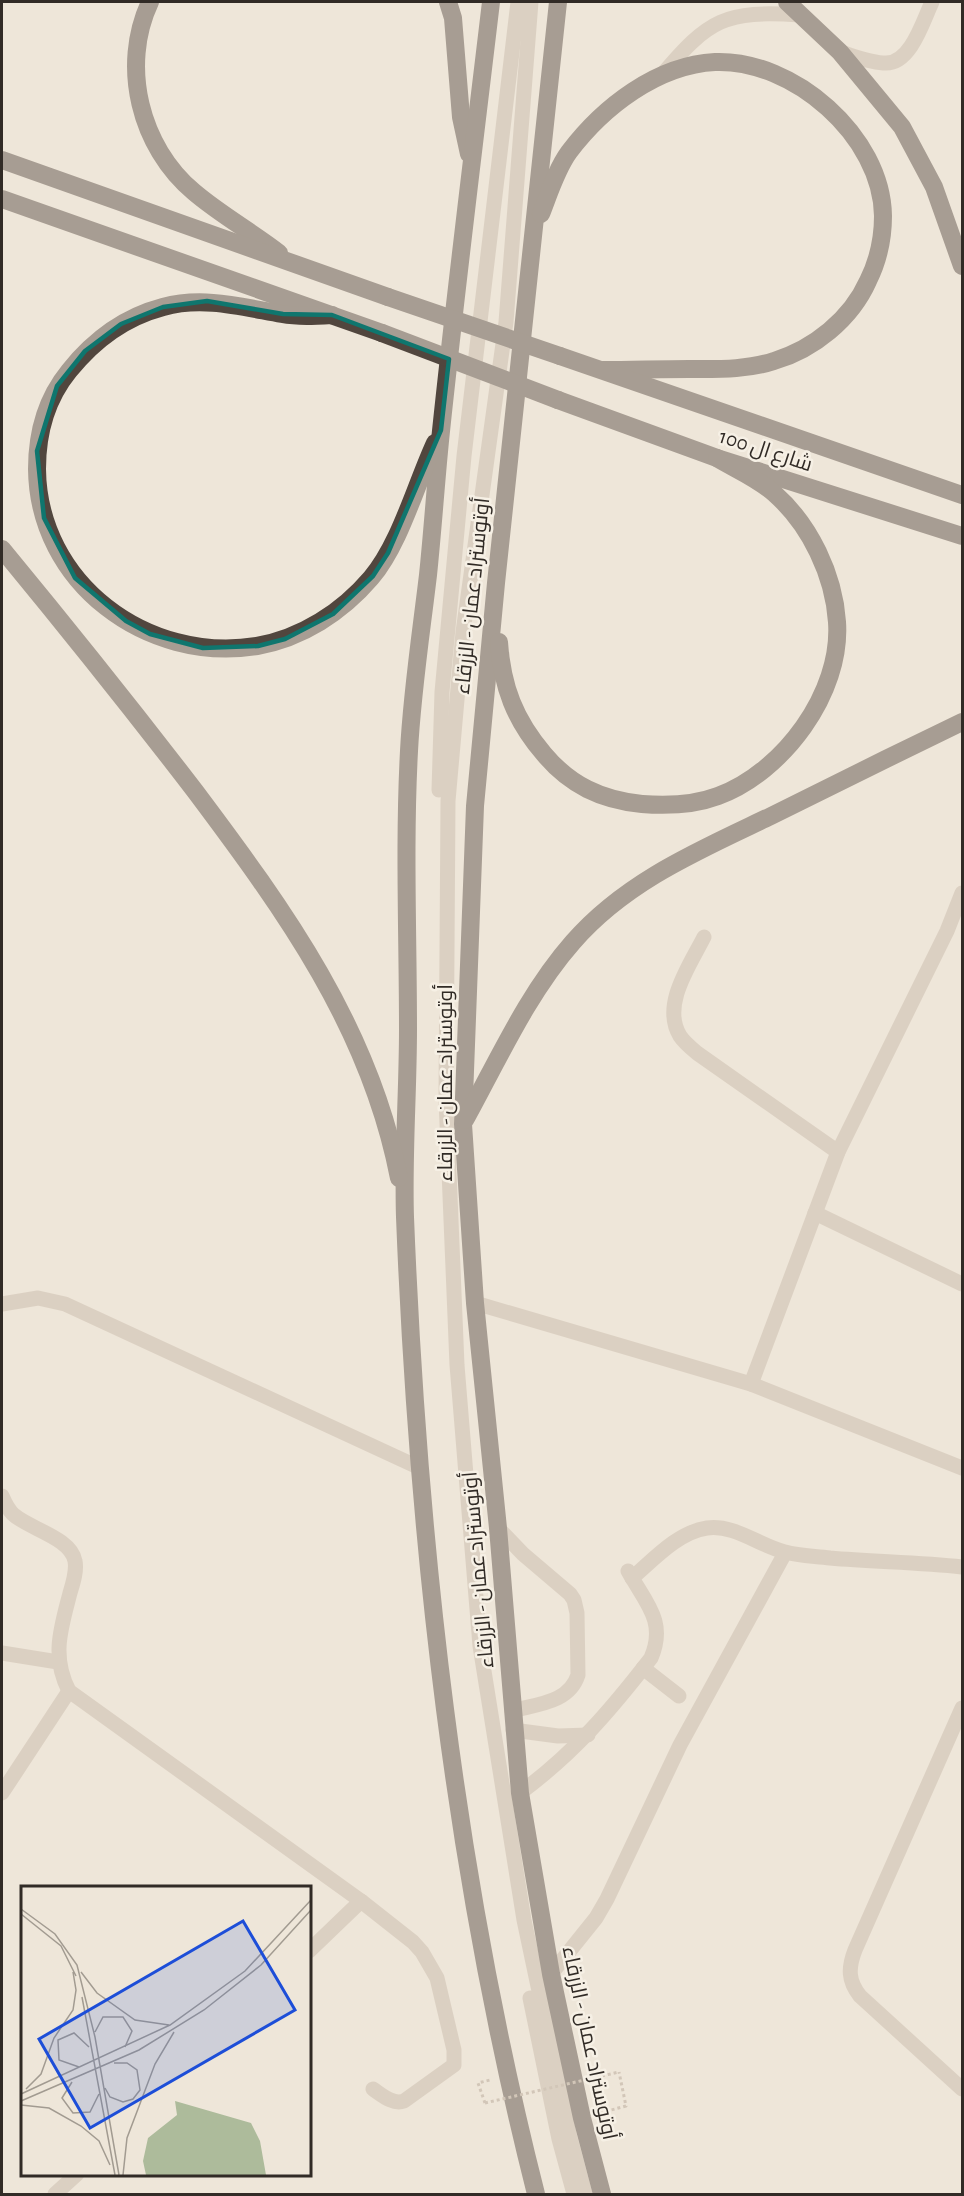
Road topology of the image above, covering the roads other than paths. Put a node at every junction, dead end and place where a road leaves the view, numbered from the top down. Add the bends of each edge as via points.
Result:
1 (150, 2) edge
2 (448, 2) edge
3 (491, 2) edge
4 (518, 2) edge
5 (531, 2) edge
6 (558, 2) edge
7 (787, 2) edge
8 (932, 2) edge
9 (800, 15) junction
10 (840, 52) junction
11 (659, 78) junction
12 (2, 160) edge
13 (472, 165) junction
14 (2, 199) edge
15 (532, 235) junction
16 (295, 265) junction
17 (963, 266) edge
18 (332, 315) junction
19 (603, 370) junction
20 (441, 430) junction
21 (717, 458) junction
22 (963, 495) edge
23 (963, 536) edge
24 (2, 549) edge
25 (496, 583) junction
26 (963, 722) edge
27 (963, 893) edge
28 (704, 937) dead end
29 (463, 1124) junction
30 (838, 1152) junction
31 (405, 1212) junction
32 (815, 1213) junction
33 (963, 1284) edge
34 (475, 1303) junction
35 (2, 1304) edge
36 (751, 1384) junction
37 (420, 1468) junction
38 (963, 1468) edge
39 (2, 1496) edge
40 (498, 1528) junction
41 (785, 1552) junction
42 (963, 1567) edge
43 (2, 1653) edge
44 (58, 1662) junction
45 (643, 1668) junction
46 (69, 1691) junction
47 (679, 1696) dead end
48 (963, 1708) edge
49 (512, 1711) junction
50 (513, 1730) junction
51 (588, 1735) junction
52 (520, 1792) junction
53 (2, 1793) edge
54 (361, 1901) junction
55 (310, 1950) edge
56 (551, 1974) junction
57 (373, 2089) dead end
58 (963, 2089) edge
59 (76, 2175) edge
60 (56, 2194) edge
61 (536, 2194) edge
62 (574, 2194) edge
63 (585, 2194) edge
64 (602, 2194) edge

1 - 16 highway via 137,45 136,77 141,110 152,140 170,168 192,191
2 - 13 highway via 453,18 461,117
3 - 13 highway, أوتوستراد عمان - الزرقاء
4 - 62 street via 464,456 444,672 435,1100 471,1646 513,1919
5 - 63 street via 506,322 463,633 448,801 446,1099 457,1365 480,1646 524,1920
6 - 15 highway, أوتوستراد عمان - الزرقاء
7 - 9 highway
8 - 10 street via 908,52 899,60 887,63
9 - 10 highway
9 - 11 street via 746,14 723,20 702,32
10 - 17 highway via 902,127 934,187
11 - 15 highway via 604,114 568,154
11 - 19 highway via 696,64 735,63 773,72 812,94 864,149 875,174 883,214 881,240 875,267 853,307 826,334 802,350 747,368
12 - 16 highway, شارع ال 100
13 - 20 highway, أوتوستراد عمان - الزرقاء
14 - 18 highway, شارع ال 100
15 - 25 highway, أوتوستراد عمان - الزرقاء
16 - 19 highway, شارع ال 100, bridge
18 - 20 highway via 283,314 207,301 163,307 121,324 85,351 57,386 44,417 37,451 37,484 44,518 56,549 75,578 98,602 126,621 176,643 231,649 285,639 333,614 373,576 392,545
18 - 21 highway, شارع ال 100, bridge
19 - 22 highway, شارع ال 100
20 - 31 highway, أوتوستراد عمان - الزرقاء via 409,755
21 - 23 highway, شارع ال 100
21 - 25 highway via 773,492 801,523 825,571 837,623 826,684 808,722 781,754 748,780 720,795 694,802 650,804 604,797 566,777 524,726 504,686
24 - 31 highway via 224,830 318,968 364,1061 390,1141
25 - 29 highway, أوتوستراد عمان - الزرقاء via 475,806
26 - 29 highway via 695,853 617,900 573,942 537,990
27 - 30 street
28 - 30 street via 674,1006 680,1036 697,1053
29 - 34 highway, أوتوستراد عمان - الزرقاء
30 - 32 street
31 - 37 highway, أوتوستراد عمان - الزرقاء
32 - 33 street
32 - 36 street
34 - 36 street
34 - 40 highway, أوتوستراد عمان - الزرقاء
35 - 37 street via 38,1298 65,1304
36 - 38 street
37 - 61 highway, أوتوستراد عمان - الزرقاء via 437,1656 459,1814 521,2138
39 - 44 street via 14,1515 67,1546 75,1561
40 - 49 highway, أوتوستراد عمان - الزرقاء
40 - 49 street via 570,1594 577,1612 575,1683 557,1699
41 - 42 street
41 - 45 street via 725,1529 708,1527 678,1539 630,1574 656,1619 658,1632 657,1646
41 - 56 street via 680,1745 607,1899
43 - 44 street
44 - 46 street
45 - 47 street
45 - 51 street
46 - 53 street
46 - 54 street
48 - 58 street via 849,1969 860,1996
49 - 50 highway, أوتوستراد عمان - الزرقاء
50 - 51 street
50 - 52 highway, أوتوستراد عمان - الزرقاء
51 - 52 street
52 - 56 highway, أوتوستراد عمان - الزرقاء
54 - 55 street
54 - 57 street via 413,1942 430,1964 442,1994 454,2050 454,2065 405,2101 392,2101
56 - 64 highway, أوتوستراد عمان - الزرقاء
59 - 60 street

